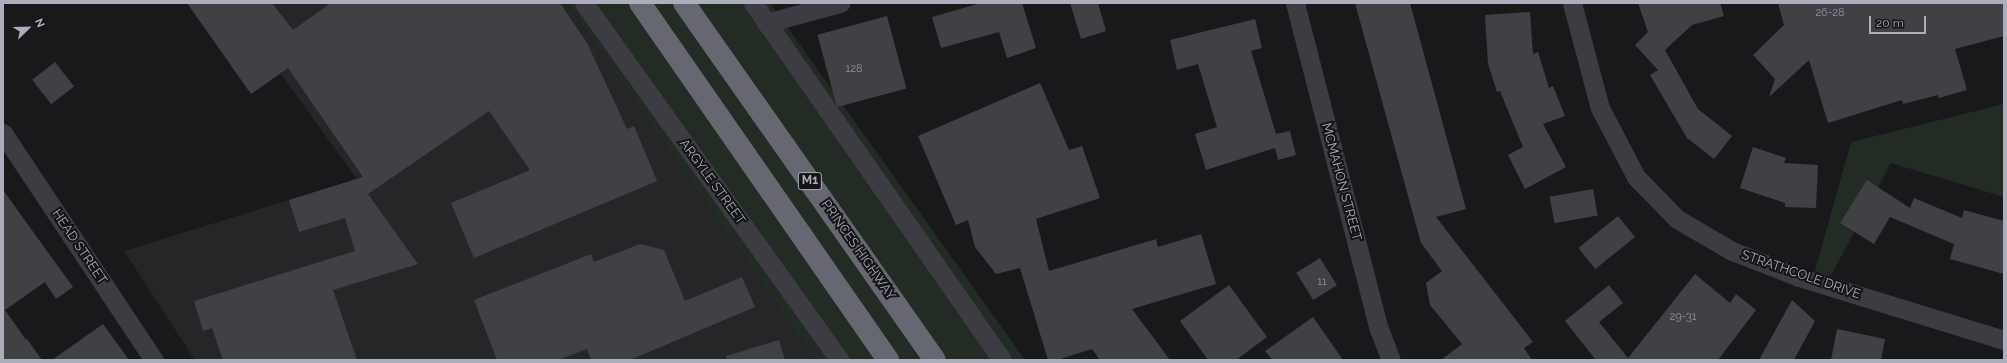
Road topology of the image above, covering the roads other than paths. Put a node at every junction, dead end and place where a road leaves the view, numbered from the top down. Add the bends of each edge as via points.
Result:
1 (584, 3) edge
2 (640, 3) edge
3 (684, 3) edge
4 (753, 3) edge
5 (840, 3) edge
6 (1295, 3) edge
7 (1572, 3) edge
8 (766, 23) junction
9 (3, 133) edge
10 (2004, 340) edge
11 (154, 360) edge
12 (840, 360) edge
13 (888, 360) edge
14 (935, 360) edge
15 (1002, 360) edge
16 (1391, 360) edge

1 - 12 street, ARGYLE STREET
2 - 13 highway
3 - 14 highway, PRINCES HIGHWAY / M1
4 - 8 street
5 - 8 street
6 - 16 street, MCMAHON STREET via 1379,328
7 - 10 street, STRATHCOLE DRIVE via 1600,108 1636,178 1677,219 1732,251 1799,277
8 - 15 street
9 - 11 street, HEAD STREET

